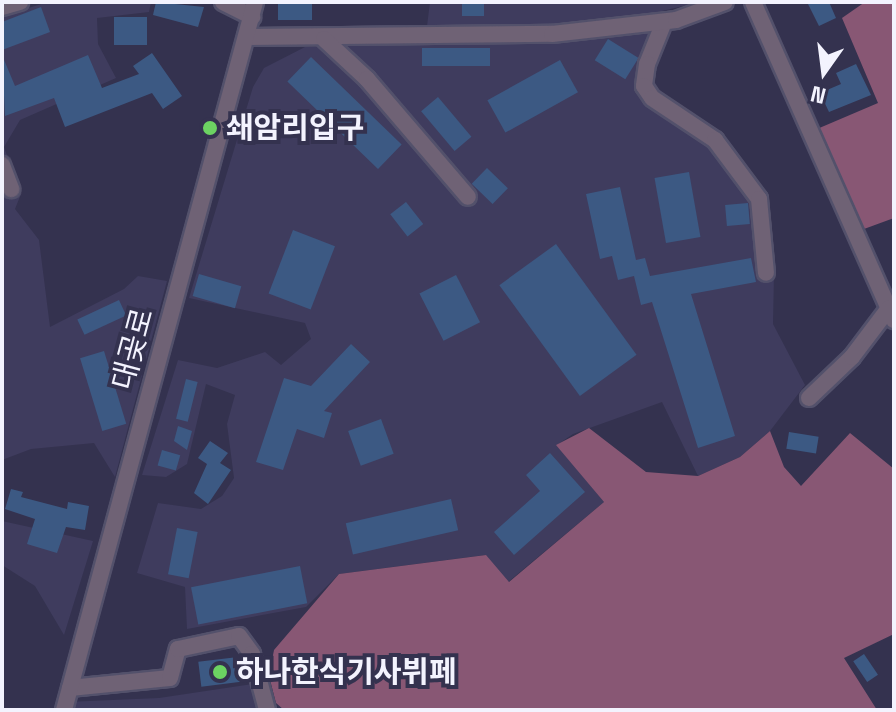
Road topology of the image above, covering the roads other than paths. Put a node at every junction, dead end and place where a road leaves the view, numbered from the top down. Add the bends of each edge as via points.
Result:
1 (20, 2) edge
2 (223, 2) edge
3 (725, 2) edge
4 (753, 2) edge
5 (2, 7) edge
6 (254, 10) edge
7 (664, 22) junction
8 (248, 37) junction
9 (324, 39) junction
10 (2, 165) edge
11 (11, 189) dead end
12 (468, 197) dead end
13 (766, 273) dead end
14 (892, 314) edge
15 (809, 398) dead end
16 (70, 688) junction
17 (64, 710) edge
18 (267, 710) edge

1 - 5 street
2 - 6 street
3 - 7 street
4 - 14 street
6 - 8 street, 대곶로
7 - 9 street via 552,34
7 - 13 street via 644,86 652,98 715,140 759,199
8 - 9 street
8 - 16 street, 대곶로
9 - 12 street via 406,122
10 - 11 street
14 - 15 street
16 - 17 street, 대곶로
16 - 18 street via 170,678 178,649 239,636 252,654

